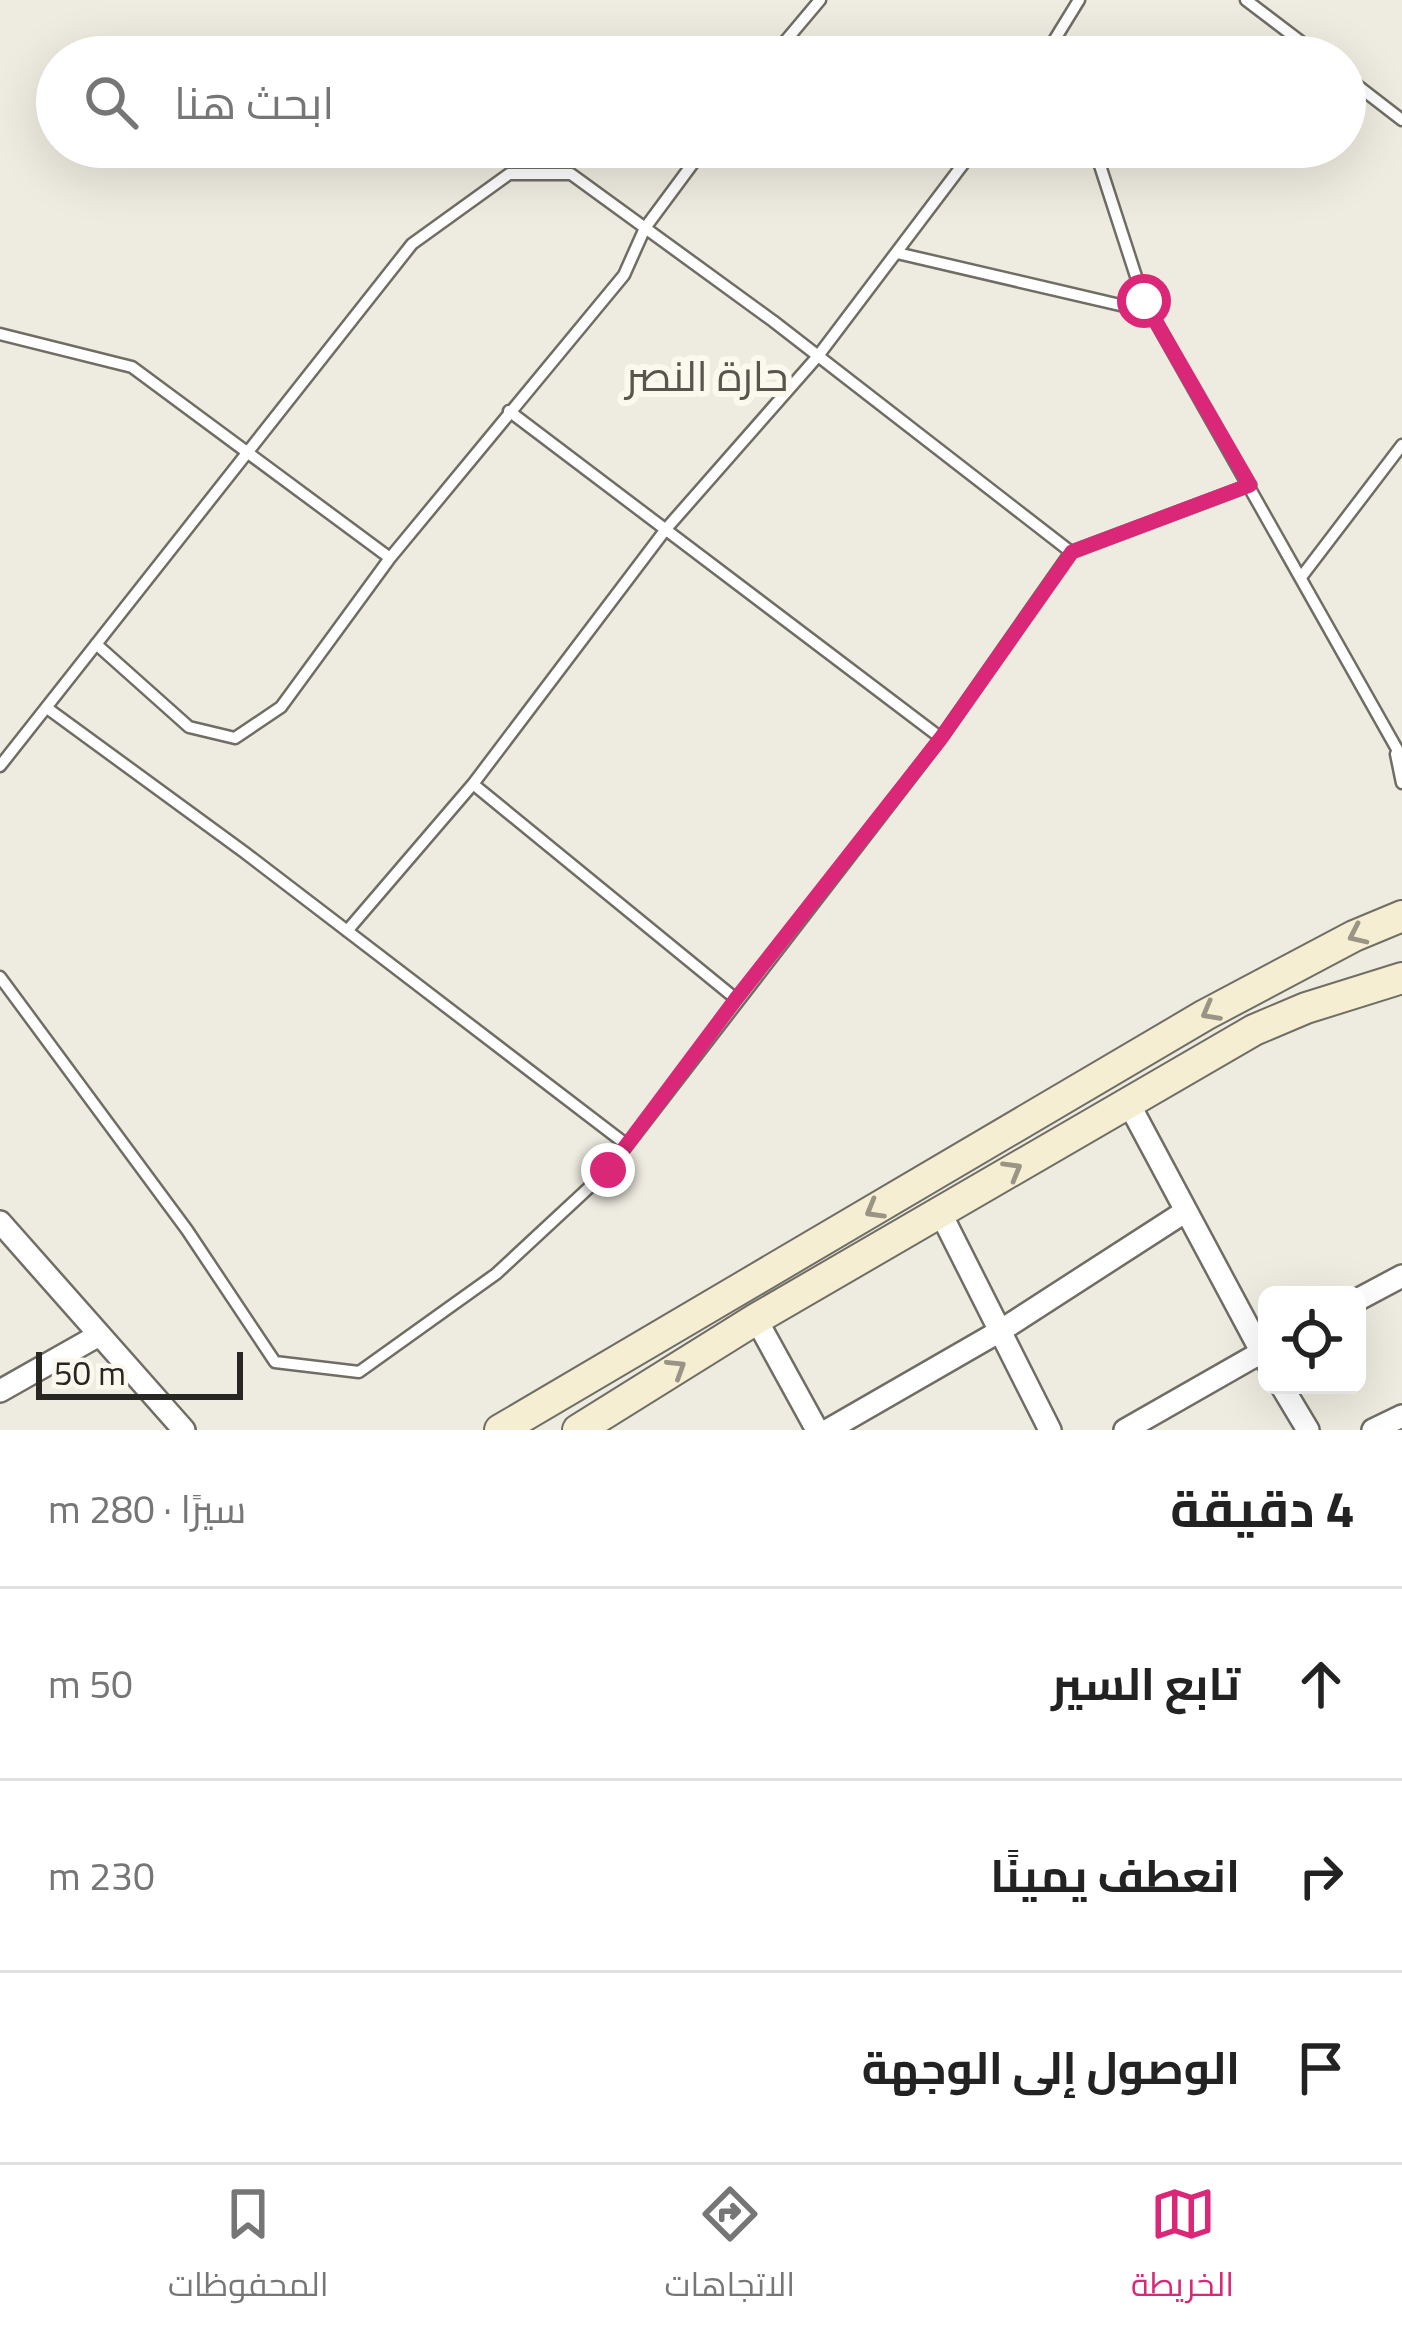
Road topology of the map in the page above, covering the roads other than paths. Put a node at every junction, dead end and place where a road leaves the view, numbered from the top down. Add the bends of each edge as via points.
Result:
1 (820, 0) edge
2 (1079, 0) edge
3 (1246, 0) edge
4 (790, 36) edge
5 (1059, 36) edge
6 (1293, 36) edge
7 (1366, 92) edge
8 (1402, 120) edge
9 (689, 168) edge
10 (960, 168) edge
11 (1101, 168) edge
12 (645, 228) junction
13 (897, 253) junction
14 (1150, 312) junction
15 (0, 334) edge
16 (818, 356) junction
17 (509, 411) junction
18 (1402, 445) edge
19 (246, 453) junction
20 (1250, 485) junction
21 (665, 530) junction
22 (1072, 552) junction
23 (390, 558) junction
24 (1302, 576) junction
25 (96, 644) junction
26 (46, 708) junction
27 (941, 738) junction
28 (1399, 755) edge
29 (0, 766) edge
30 (1402, 783) edge
31 (473, 784) junction
32 (1402, 916) edge
33 (347, 931) junction
34 (0, 977) edge
35 (1402, 978) edge
36 (736, 999) junction
37 (1129, 1104) junction
38 (627, 1145) junction
39 (1186, 1211) junction
40 (940, 1212) junction
41 (0, 1222) edge
42 (1402, 1276) edge
43 (1366, 1295) edge
44 (756, 1318) junction
45 (1000, 1331) junction
46 (99, 1335) junction
47 (1258, 1341) edge
48 (1258, 1358) edge
49 (0, 1391) edge
50 (1286, 1394) edge
51 (1402, 1416) edge
52 (184, 1430) edge
53 (500, 1430) edge
54 (578, 1430) edge
55 (817, 1430) edge
56 (828, 1430) edge
57 (1050, 1430) edge
58 (1124, 1430) edge
59 (1308, 1430) edge
60 (1373, 1430) edge

1 - 4 lane
2 - 5 lane
3 - 6 lane
7 - 8 lane
9 - 12 lane
10 - 13 lane
11 - 14 lane
12 - 16 lane
12 - 17 lane via 624,275
12 - 19 lane via 571,174 509,174 412,244
13 - 14 lane
13 - 16 lane
14 - 20 lane
15 - 19 lane via 132,367
16 - 21 lane
16 - 22 lane
17 - 21 lane
17 - 23 lane
18 - 24 lane
19 - 23 lane
19 - 25 lane
20 - 22 lane
20 - 24 lane
21 - 27 lane
21 - 31 lane
22 - 27 lane
23 - 25 lane via 281,707 236,738 189,727
24 - 28 lane
25 - 26 lane
26 - 29 lane
26 - 33 lane
27 - 36 lane
28 - 30 lane
31 - 33 lane
31 - 36 lane
32 -> 53 street via 1205,1015
33 - 38 lane
34 - 38 lane via 275,1361 359,1372 496,1274
35 - 37 street via 1254,1030
36 - 38 lane
37 - 39 street
40 -> 37 street
39 - 45 street
39 - 47 street
40 - 44 street
40 - 45 street
41 - 46 street
42 - 43 street
54 -> 44 street
44 - 55 street
45 - 56 street
45 - 57 street
46 - 49 street
46 - 52 street
48 - 58 street
50 - 59 street
51 - 60 street

